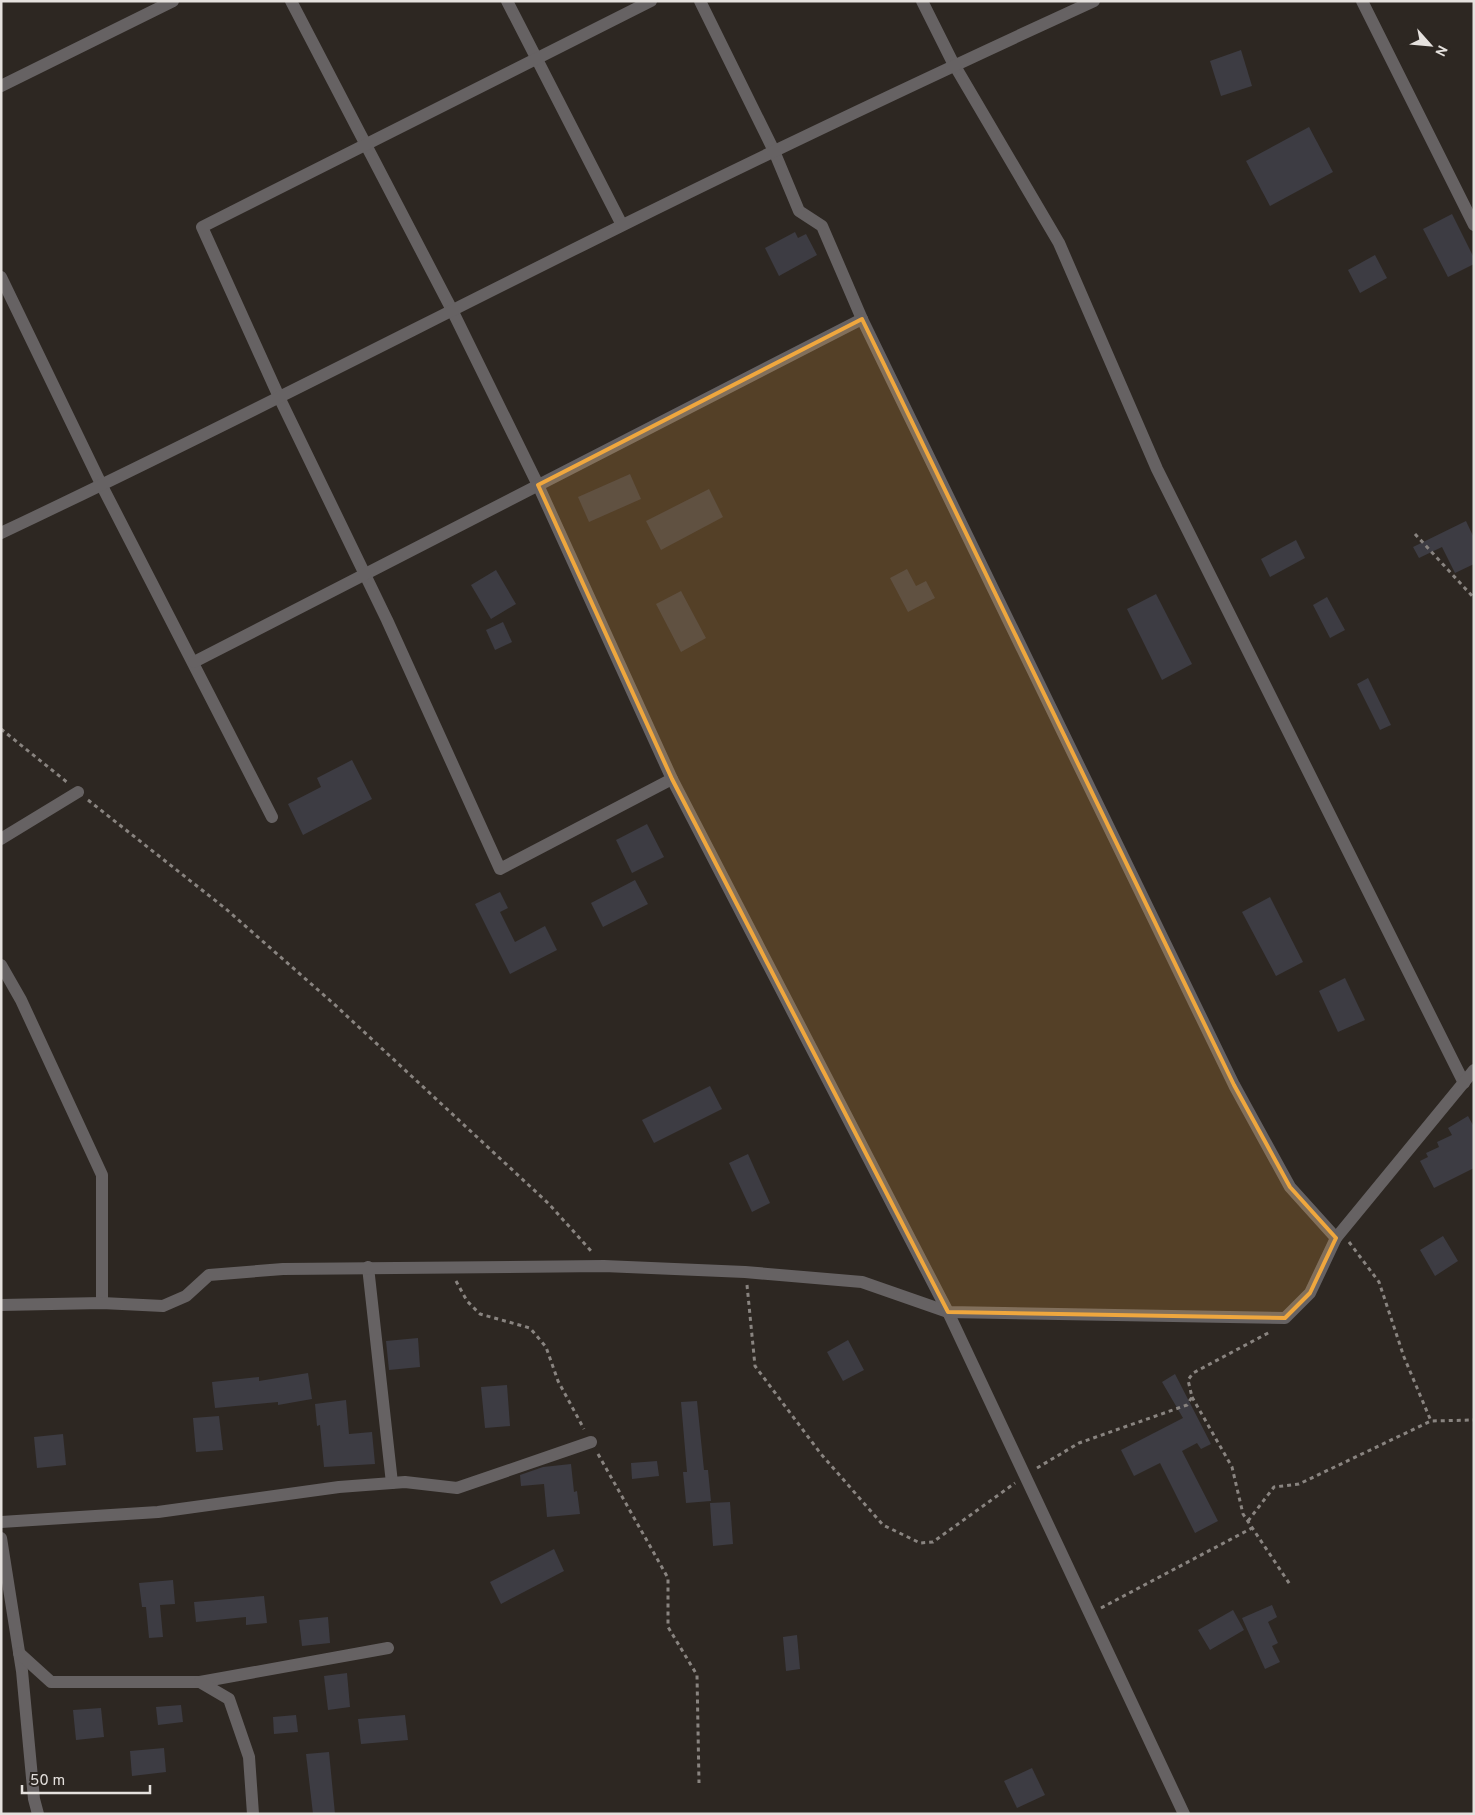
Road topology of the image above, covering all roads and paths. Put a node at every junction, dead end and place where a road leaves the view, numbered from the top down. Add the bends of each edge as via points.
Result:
1 (173, 1) edge
2 (291, 1) edge
3 (507, 1) edge
4 (651, 1) edge
5 (700, 1) edge
6 (922, 1) edge
7 (1094, 1) edge
8 (1362, 1) edge
9 (536, 60) junction
10 (954, 65) junction
11 (1, 86) edge
12 (368, 146) junction
13 (774, 151) junction
14 (1474, 224) edge
15 (622, 225) junction
16 (1, 277) edge
17 (452, 310) junction
18 (862, 318) junction
19 (279, 397) junction
20 (538, 485) junction
21 (102, 486) junction
22 (1, 533) edge
23 (1415, 534) dead end
24 (364, 574) junction
25 (1474, 598) edge
26 (194, 662) junction
27 (1, 730) edge
28 (672, 779) junction
29 (78, 792) junction
30 (272, 817) dead end
31 (1, 839) edge
32 (1, 965) edge
33 (1474, 1070) edge
34 (1464, 1083) junction
35 (1338, 1235) junction
36 (454, 1266) junction
37 (604, 1266) junction
38 (368, 1267) junction
39 (745, 1272) junction
40 (102, 1303) junction
41 (1, 1305) edge
42 (948, 1312) junction
43 (1285, 1318) junction
44 (1192, 1398) junction
45 (1474, 1420) edge
46 (1431, 1421) junction
47 (591, 1442) junction
48 (1024, 1476) junction
49 (392, 1483) junction
50 (1248, 1521) junction
51 (1, 1522) edge
52 (1252, 1528) junction
53 (1, 1538) edge
54 (1291, 1586) dead end
55 (1089, 1614) junction
56 (388, 1648) dead end
57 (19, 1653) junction
58 (200, 1682) junction
59 (699, 1783) dead end
60 (38, 1814) edge
61 (253, 1814) edge
62 (1184, 1814) edge

1 - 11 street
2 - 12 street
3 - 9 street
4 - 9 street
5 - 13 street
6 - 10 street
7 - 10 street
8 - 14 street
9 - 12 street
9 - 15 street
10 - 13 street
10 - 34 street via 1059,243 1157,469
12 - 17 street
12 - 19 street via 202,227
13 - 15 street
13 - 18 street via 799,211 822,226
15 - 17 street
16 - 21 street
17 - 19 street
17 - 20 street
18 - 20 street
18 - 35 street via 1234,1085 1290,1187
19 - 21 street
19 - 24 street
20 - 24 street
20 - 28 street
21 - 22 street
21 - 26 street
23 - 25 path
24 - 26 street
24 - 28 street via 500,869
26 - 30 street
27 - 29 path
28 - 42 street
29 - 31 street
29 - 37 path via 226,909 334,1004 549,1204
32 - 40 street via 21,1000 102,1175
33 - 34 street
34 - 35 street
35 - 43 street via 1310,1293
35 - 46 path via 1379,1282 1404,1358
36 - 37 street
36 - 38 street
36 - 47 path via 456,1281 467,1302 480,1314 530,1328 546,1347 558,1381
37 - 39 street
38 - 40 street via 283,1268 208,1274 186,1296 163,1306
38 - 49 street
39 - 42 street via 862,1282
39 - 48 path via 755,1366 821,1454 883,1525 920,1543 933,1542
40 - 41 street
42 - 43 street
42 - 48 street
43 - 44 path via 1273,1331 1194,1373 1188,1380
44 - 48 path via 1187,1404 1078,1443
44 - 50 path via 1232,1467 1243,1514
45 - 46 path
46 - 50 path via 1299,1484 1274,1487
47 - 49 street via 458,1488
47 - 59 path via 668,1578 668,1627 697,1675
48 - 55 street
49 - 51 street via 339,1487 158,1512
50 - 52 path
52 - 54 path
52 - 55 path
53 - 57 street
55 - 62 street
56 - 58 street
57 - 58 street via 52,1682
57 - 60 street
58 - 61 street via 229,1700 249,1757

